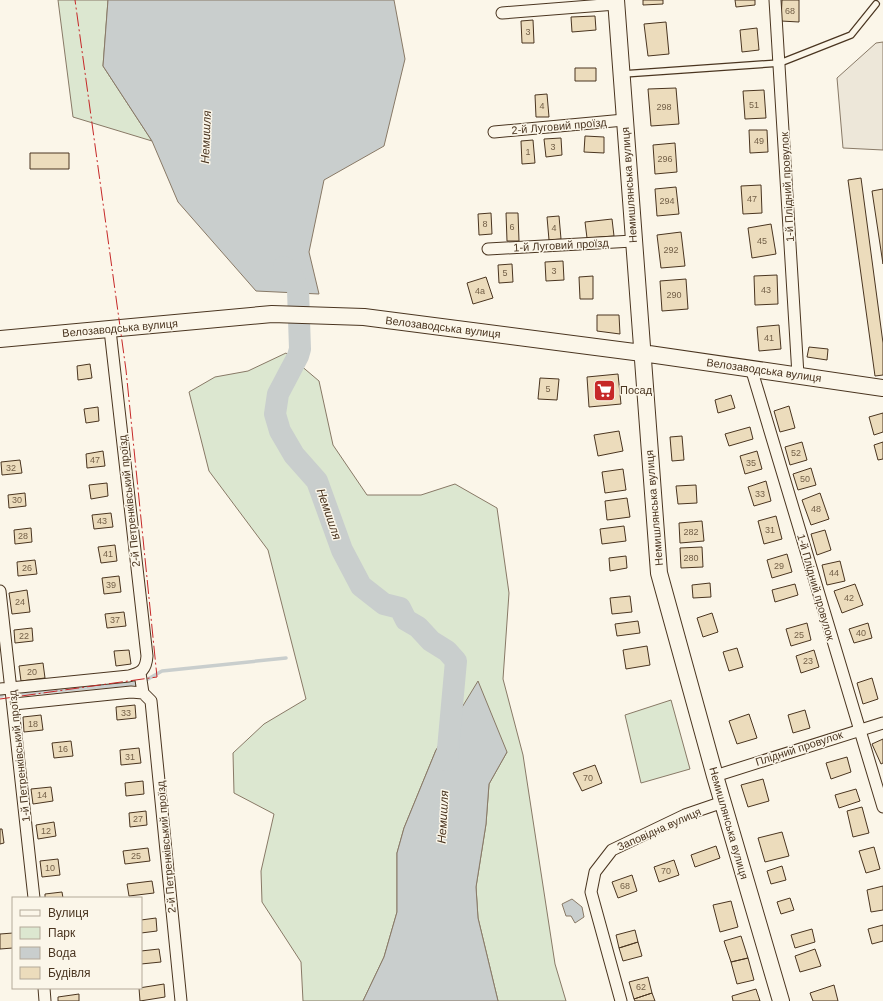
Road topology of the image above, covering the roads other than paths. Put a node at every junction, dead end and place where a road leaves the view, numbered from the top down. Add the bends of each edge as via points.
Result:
1 (775, 0) edge
2 (616, 2) edge
3 (876, 4) dead end
4 (502, 13) dead end
5 (780, 63) junction
6 (621, 74) junction
7 (624, 120) junction
8 (494, 132) dead end
9 (633, 242) junction
10 (488, 250) dead end
11 (110, 330) junction
12 (0, 338) edge
13 (642, 352) junction
14 (751, 368) junction
15 (798, 375) junction
16 (883, 388) edge
17 (0, 591) edge
18 (143, 683) junction
19 (12, 688) junction
20 (0, 689) edge
21 (14, 704) junction
22 (883, 722) edge
23 (858, 729) junction
24 (715, 776) junction
25 (723, 802) junction
26 (883, 807) edge
27 (34, 897) edge
28 (44, 989) edge
29 (45, 1001) edge
30 (181, 1001) edge
31 (621, 1001) edge
32 (781, 1001) edge

1 - 5 street, 1-й Плідний провулок
2 - 4 street
2 - 6 street, Немишлянська вулиця
3 - 5 lane via 851,35
5 - 6 lane
5 - 15 street, 1-й Плідний провулок
6 - 7 street, Немишлянська вулиця
7 - 8 street, 2-й Луговий проїзд
7 - 9 street, Немишлянська вулиця
9 - 10 street, 1-й Луговий проїзд
9 - 13 street, Немишлянська вулиця
11 - 12 street, Велозаводська вулиця
11 - 13 street, Велозаводська вулиця via 272,314 364,317
11 - 18 street, 2-й Петренківський проїзд via 147,656
13 - 14 street, Велозаводська вулиця
13 - 24 street, Немишлянська вулиця via 659,573
14 - 15 street, Велозаводська вулиця
14 - 23 street, 1-й Плідний провулок
15 - 16 street, Велозаводська вулиця
17 - 19 street, 1-й Петренківський проїзд
18 - 19 street via 129,676
18 - 21 street via 131,692
18 - 30 street, 2-й Петренківський проїзд via 153,707
19 - 20 street
19 - 21 street, 1-й Петренківський проїзд
21 - 27 street, 1-й Петренківський проїзд
22 - 23 street, Плідний провулок
23 - 24 street, Плідний провулок
23 - 26 street, 1-й Плідний провулок
24 - 25 street, Немишлянська вулиця
25 - 31 street, Заповідна вулиця via 685,815 612,850 595,872 591,892
25 - 32 street, Немишлянська вулиця
28 - 29 street

